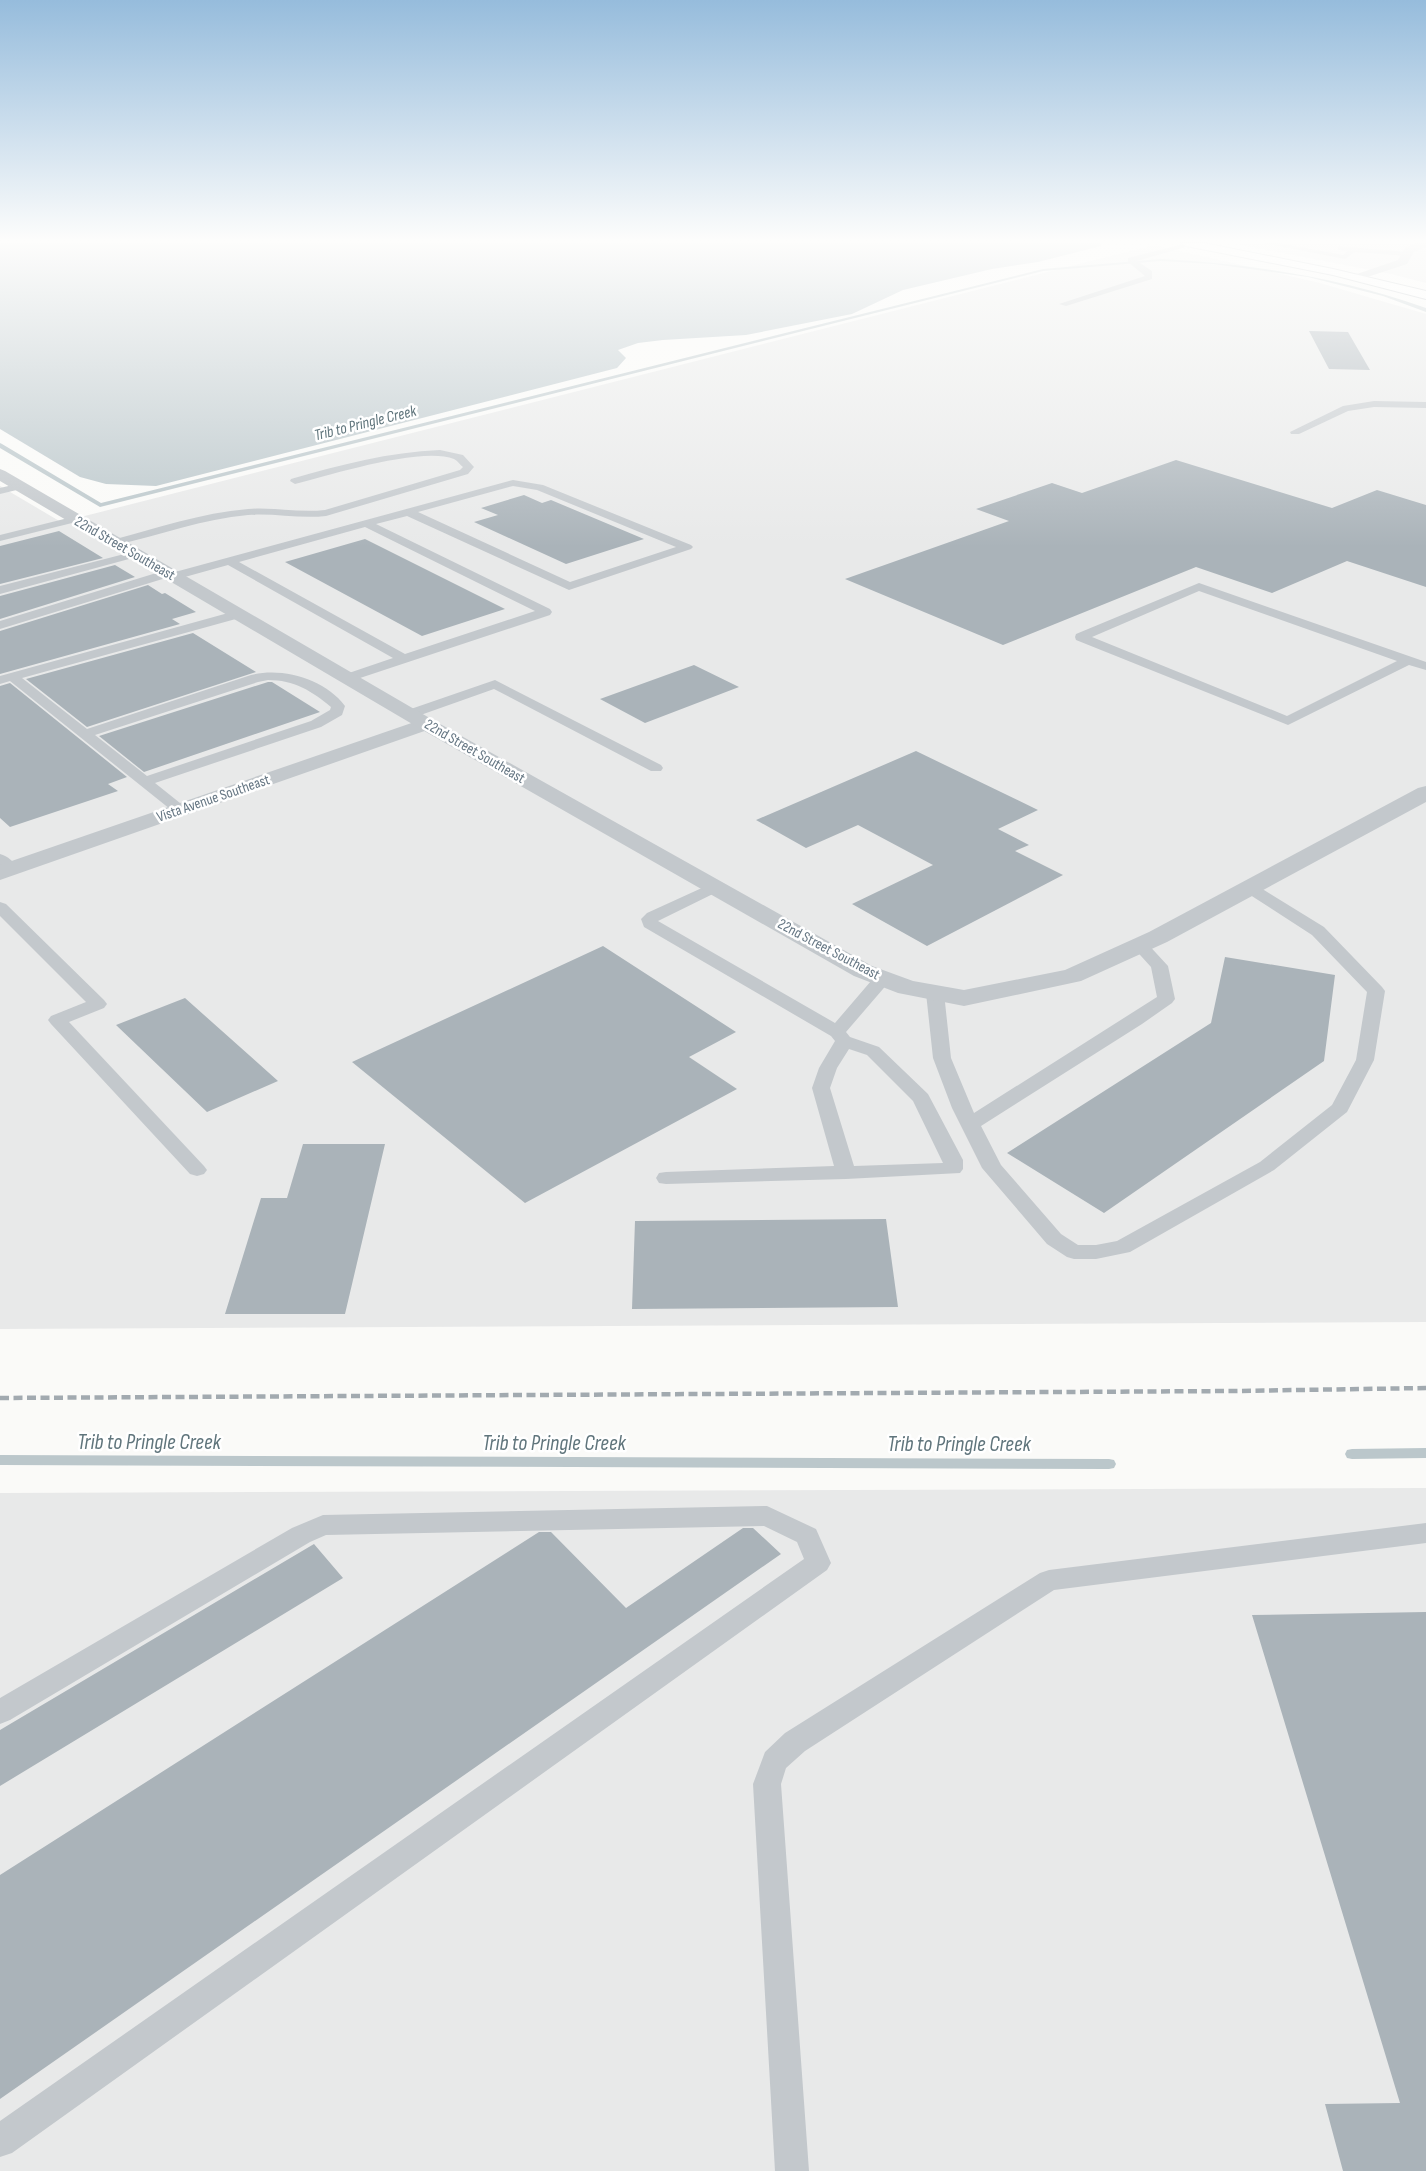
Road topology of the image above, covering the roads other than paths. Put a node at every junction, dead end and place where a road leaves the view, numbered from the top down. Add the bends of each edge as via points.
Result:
1 (1426, 405) edge
2 (1295, 432) dead end
3 (0, 474) edge
4 (295, 481) dead end
5 (21, 486) junction
6 (0, 491) edge
7 (408, 512) junction
8 (76, 518) junction
9 (365, 524) junction
10 (0, 538) edge
11 (116, 542) junction
12 (136, 554) junction
13 (229, 561) junction
14 (172, 575) junction
15 (0, 590) edge
16 (239, 614) junction
17 (0, 625) edge
18 (404, 659) junction
19 (1408, 660) junction
20 (1426, 666) edge
21 (6, 678) edge
22 (348, 678) junction
23 (418, 719) junction
24 (85, 734) junction
25 (656, 768) dead end
26 (144, 782) junction
27 (1426, 793) edge
28 (180, 810) junction
29 (4, 867) edge
30 (715, 887) junction
31 (1250, 888) junction
32 (3, 915) edge
33 (1139, 945) junction
34 (883, 978) junction
35 (935, 993) junction
36 (840, 1037) junction
37 (970, 1124) junction
38 (197, 1170) dead end
39 (846, 1173) junction
40 (666, 1178) dead end
41 (1426, 1534) edge
42 (0, 1712) edge
43 (0, 2141) edge
44 (792, 2171) edge

1 - 2 lane via 1374,404 1346,408
3 - 5 street, 22nd Street Southeast
4 - 11 lane via 392,456 425,453 458,457 469,467 464,472 326,513 268,511 235,514
5 - 6 lane
5 - 8 street, 22nd Street Southeast
7 - 7 lane via 513,483 539,487 687,547 569,586
7 - 9 lane
8 - 10 lane
8 - 11 street, 22nd Street Southeast
9 - 13 lane
9 - 18 lane via 546,612
11 - 12 street, 22nd Street Southeast
12 - 14 street, 22nd Street Southeast
12 - 15 lane
13 - 14 lane
13 - 18 lane
14 - 16 street, 22nd Street Southeast
14 - 17 lane
16 - 21 lane
16 - 22 street, 22nd Street Southeast
18 - 22 lane
19 - 19 lane via 1199,587 1081,637 1288,721
19 - 20 lane
21 - 24 lane
22 - 23 street, 22nd Street Southeast
23 - 25 lane via 495,684
23 - 28 street, Vista Avenue Southeast
23 - 30 street, 22nd Street Southeast
24 - 26 lane
24 - 26 lane via 274,674 293,677 338,706 337,712 316,724
26 - 28 lane
27 - 31 street
28 - 29 street, Vista Avenue Southeast
30 - 34 street, 22nd Street Southeast via 863,971
30 - 36 lane via 654,916 650,922
31 - 33 street
31 - 37 lane via 1318,931 1376,991 1365,1060 1340,1108 1267,1166 1123,1247 1096,1252 1074,1252 1054,1239 992,1168
32 - 38 lane via 98,1004 57,1020
33 - 35 street, 22nd Street Southeast via 1072,976 964,998
33 - 37 lane via 1159,966 1166,999
34 - 35 street, 22nd Street Southeast via 907,988
34 - 36 lane
35 - 37 lane via 942,1058
36 - 39 lane via 821,1088
36 - 39 lane via 872,1051 921,1098 954,1166 948,1170
39 - 40 lane
41 - 44 lane via 1049,1580 795,1742 775,1762 767,1784
42 - 43 lane via 323,1525 767,1516 806,1536 818,1563

